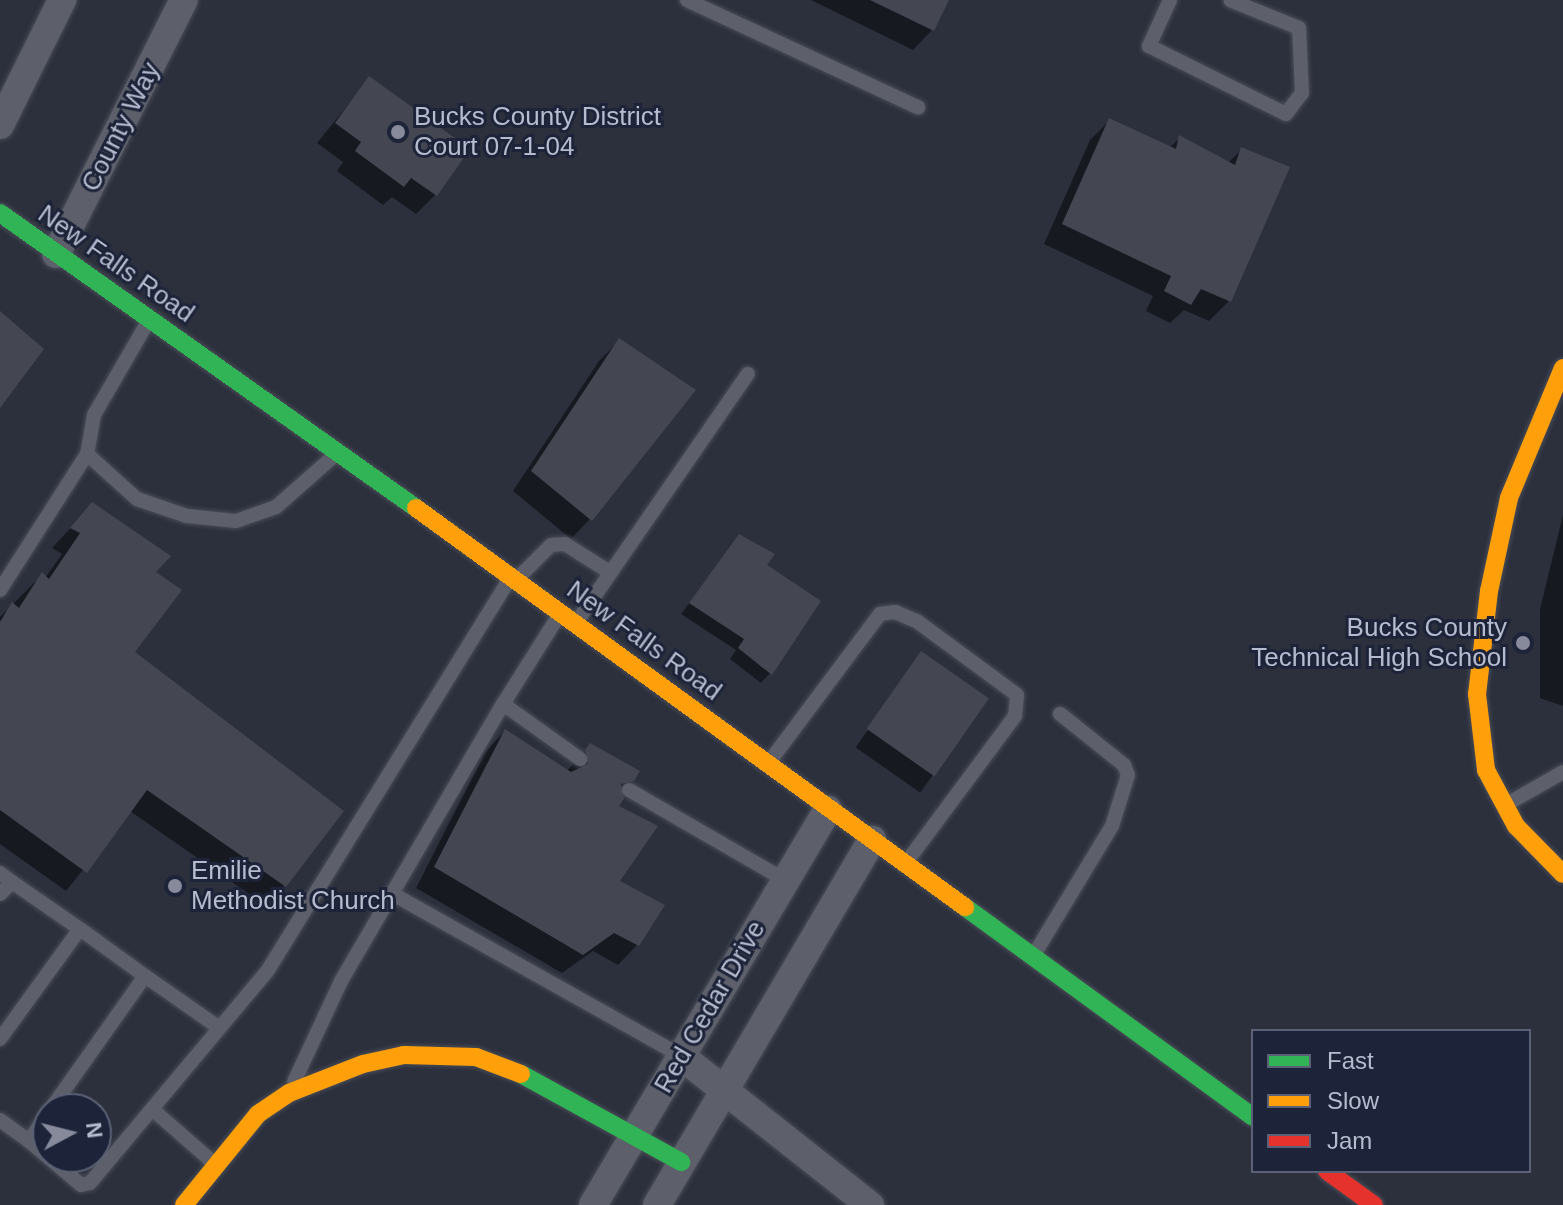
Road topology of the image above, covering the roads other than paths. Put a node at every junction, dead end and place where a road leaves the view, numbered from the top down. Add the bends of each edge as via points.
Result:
1 (62, 0) edge
2 (184, 0) edge
3 (687, 0) edge
4 (1170, 0) edge
5 (1230, 0) edge
6 (918, 107) dead end
7 (0, 125) edge
8 (0, 213) edge
9 (56, 254) junction
10 (149, 320) junction
11 (1563, 368) edge
12 (748, 374) dead end
13 (338, 453) junction
14 (87, 454) junction
15 (611, 573) junction
16 (514, 577) junction
17 (0, 590) edge
18 (568, 618) junction
19 (503, 704) junction
20 (1060, 714) dead end
21 (580, 759) dead end
22 (768, 765) junction
23 (1563, 772) edge
24 (629, 790) dead end
25 (1503, 806) junction
26 (828, 809) junction
27 (872, 840) junction
28 (905, 865) junction
29 (1563, 874) edge
30 (6, 877) edge
31 (785, 880) junction
32 (391, 893) junction
33 (0, 894) edge
34 (80, 929) junction
35 (1033, 957) junction
36 (145, 976) junction
37 (218, 1027) junction
38 (0, 1039) edge
39 (681, 1056) junction
40 (724, 1091) junction
41 (62, 1093) edge
42 (289, 1093) junction
43 (152, 1109) junction
44 (1251, 1116) edge
45 (0, 1120) edge
46 (635, 1133) junction
47 (32, 1136) edge
48 (29, 1141) junction
49 (681, 1162) junction
50 (214, 1163) junction
51 (1330, 1173) edge
52 (184, 1205) edge
53 (593, 1205) edge
54 (657, 1205) edge
55 (870, 1205) edge
56 (1374, 1205) edge

1 - 7 street
2 - 9 street, County Way
3 - 6 lane
4 - 5 lane via 1149,46 1286,114 1302,93 1299,28
8 - 9 main road, New Falls Road
9 - 10 main road, New Falls Road
10 - 13 main road, New Falls Road
10 - 14 lane via 94,415
11 - 25 main road via 1509,498 1489,591 1477,694 1478,737
12 - 15 lane
13 - 14 lane via 276,507 236,521 187,516 137,499
13 - 16 main road, New Falls Road
14 - 17 lane
15 - 16 lane via 565,544 551,545
15 - 18 lane
16 - 18 main road, New Falls Road
16 - 37 lane via 268,970
18 - 19 lane
18 - 22 main road, New Falls Road
19 - 21 lane
19 - 32 lane
20 - 35 lane via 1124,765 1128,775 1112,826
22 - 26 main road, New Falls Road
22 - 28 lane via 880,614 895,612 918,622 1017,695 1015,716
23 - 25 lane
24 - 31 lane
25 - 29 main road via 1542,858
26 - 27 main road, New Falls Road
26 - 31 street, Red Cedar Drive
27 - 28 main road, New Falls Road
27 - 40 street, Red Cedar Drive
28 - 35 main road, New Falls Road
30 - 33 lane
30 - 34 lane
31 - 39 street, Red Cedar Drive
32 - 39 lane
32 - 42 lane
34 - 36 lane
34 - 38 lane
35 - 44 main road, New Falls Road
36 - 37 lane
36 - 41 lane
37 - 43 lane
39 - 40 street
39 - 46 street, Red Cedar Drive
40 - 49 street, Red Cedar Drive
40 - 55 street
42 - 46 main road via 363,1064 404,1055 476,1057 538,1081
42 - 50 main road via 258,1114
43 - 48 lane via 90,1183 81,1185
43 - 50 lane
45 - 48 lane
46 - 49 main road
46 - 53 street, Red Cedar Drive
47 - 48 lane
49 - 54 street, Red Cedar Drive
50 - 52 main road
51 - 56 main road

